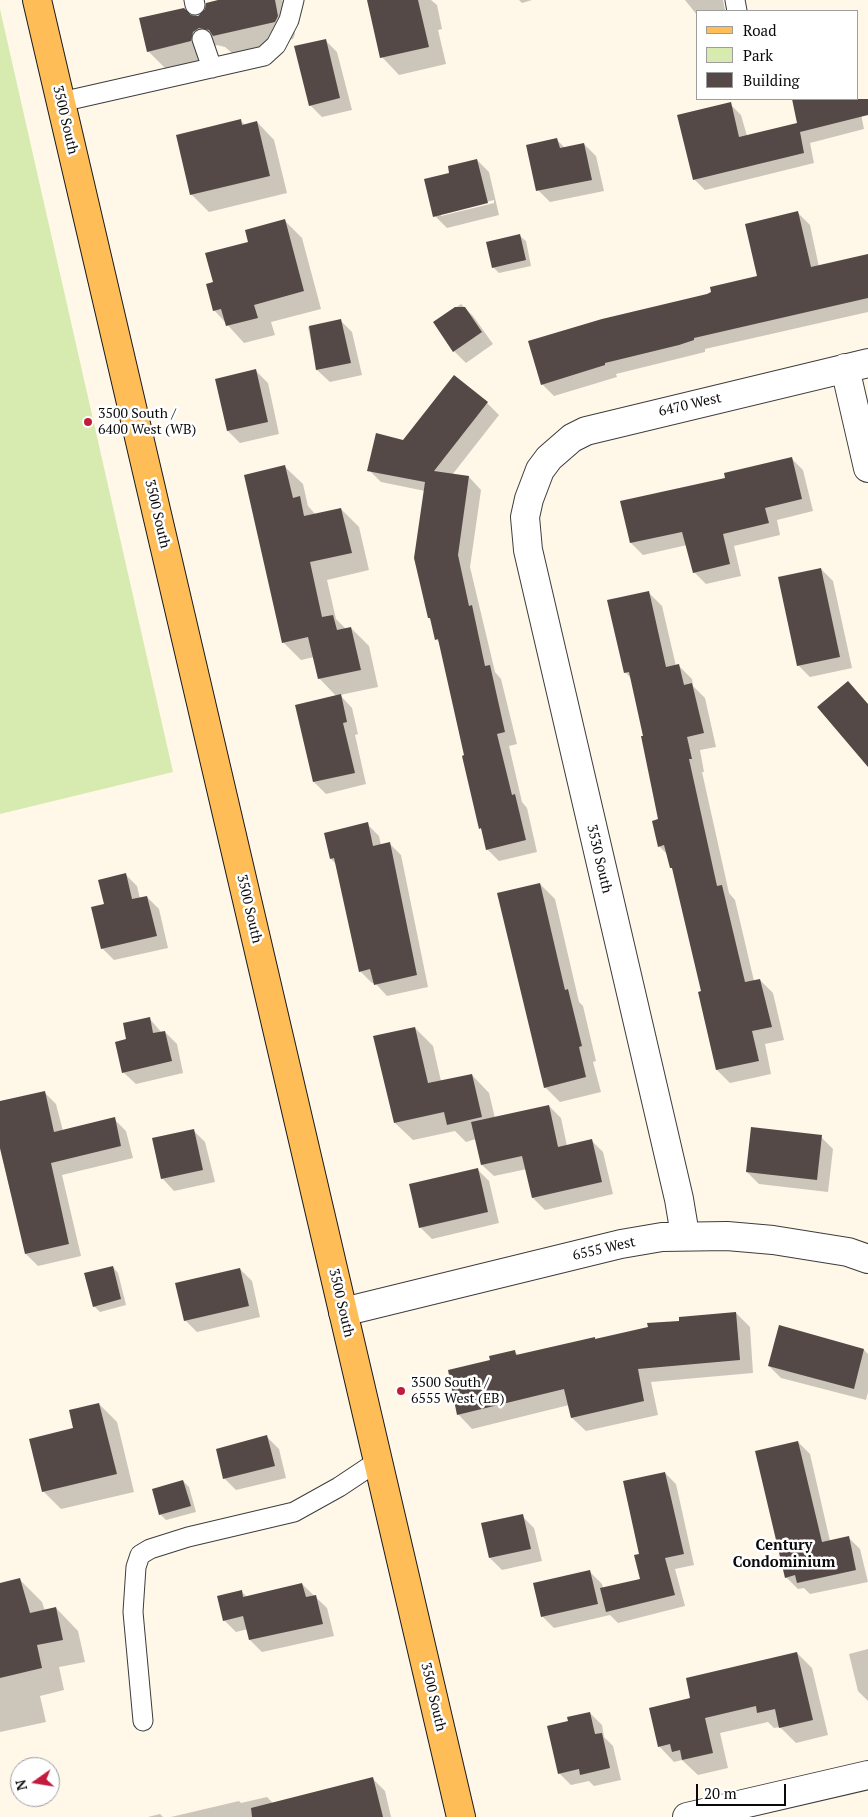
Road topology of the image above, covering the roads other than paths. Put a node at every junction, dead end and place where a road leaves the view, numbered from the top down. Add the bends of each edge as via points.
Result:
1 (37, 0) edge
2 (294, 0) edge
3 (202, 39) dead end
4 (212, 68) junction
5 (61, 102) junction
6 (856, 365) edge
7 (868, 468) edge
8 (534, 482) joint
9 (685, 1235) junction
10 (868, 1259) edge
11 (343, 1312) junction
12 (378, 1461) junction
13 (143, 1721) dead end
14 (868, 1775) edge
15 (461, 1817) edge
16 (687, 1817) edge

1 - 5 main road, 3500 South
2 - 4 lane via 290,20 276,45 264,56
3 - 4 lane
4 - 5 lane
5 - 11 main road, 3500 South
6 - 7 street
6 - 8 street, 6470 West via 586,431 572,438 549,458
8 - 9 street, 3530 South via 525,516 528,550
9 - 10 street, 6555 West via 773,1240 848,1252
9 - 11 street, 6555 West via 621,1244
11 - 12 main road, 3500 South
12 - 13 lane via 294,1512 188,1537 140,1555 136,1567 133,1612
12 - 15 main road, 3500 South
14 - 16 street

